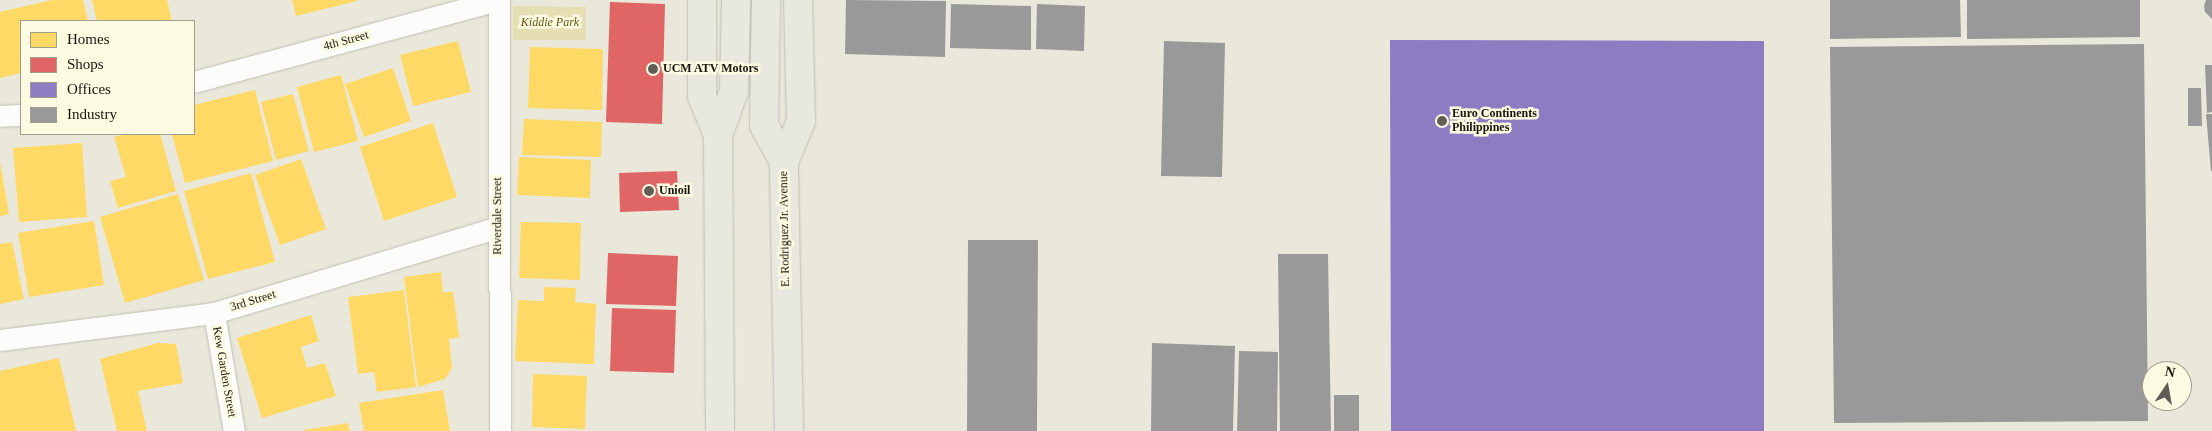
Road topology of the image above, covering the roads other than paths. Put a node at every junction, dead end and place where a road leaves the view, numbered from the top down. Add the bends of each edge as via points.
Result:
1 (499, 0) edge
2 (702, 0) edge
3 (736, 0) edge
4 (766, 0) edge
5 (798, 0) edge
6 (195, 82) edge
7 (20, 115) edge
8 (0, 116) edge
9 (718, 135) junction
10 (784, 162) junction
11 (498, 227) junction
12 (214, 313) junction
13 (0, 340) edge
14 (234, 431) edge
15 (500, 431) edge
16 (720, 431) edge
17 (789, 431) edge

1 - 6 street, 4th Street
1 - 11 street, Riverdale Street
2 - 9 main road via 702,96
3 - 9 main road via 734,91
4 - 10 main road via 764,125
5 - 10 main road, E. Rodriguez Jr. Avenue via 800,121
7 - 8 street
9 - 16 main road
10 - 17 main road, E. Rodriguez Jr. Avenue
11 - 12 street, 3rd Street
11 - 15 street, Riverdale Street
12 - 13 street, 3rd Street
12 - 14 street, Kew Garden Street

